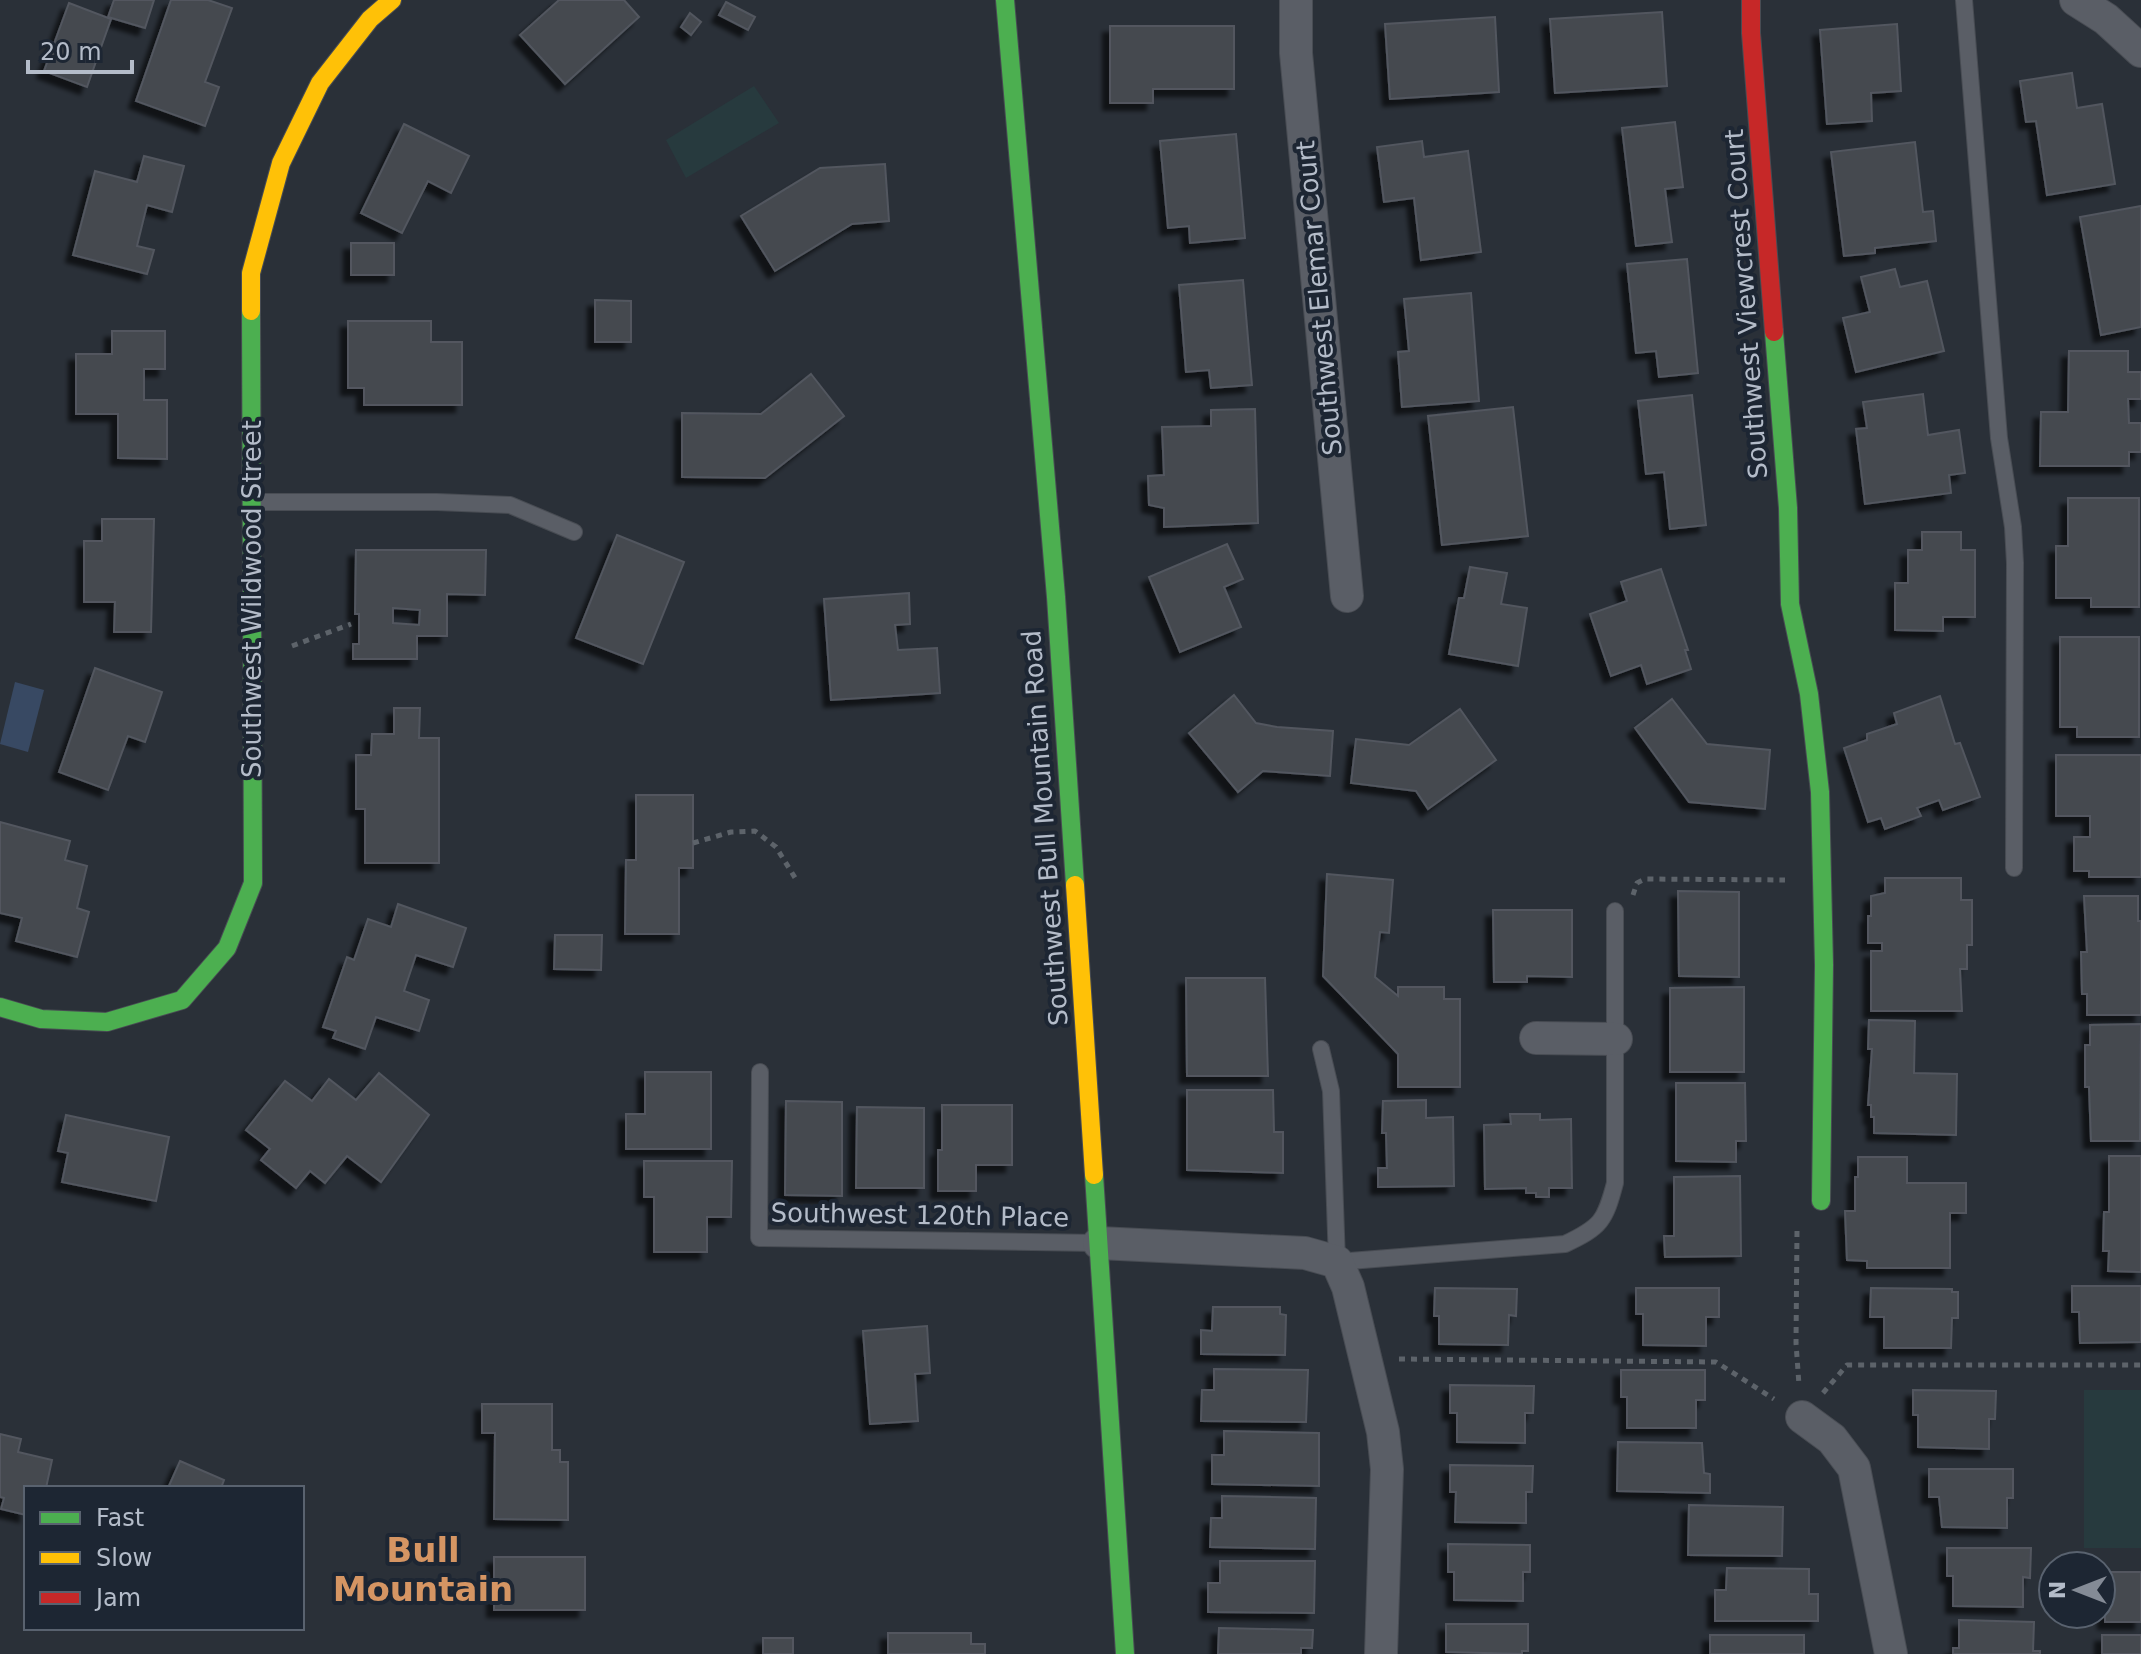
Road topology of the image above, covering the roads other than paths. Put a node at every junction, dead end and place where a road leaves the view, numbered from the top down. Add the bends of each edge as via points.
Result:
1 (1005, 0) edge
2 (1296, 0) edge
3 (1751, 0) edge
4 (1964, 0) edge
5 (2076, 0) edge
6 (371, 6) edge
7 (2141, 51) edge
8 (252, 502) junction
9 (574, 532) dead end
10 (1347, 596) dead end
11 (2014, 868) dead end
12 (1615, 911) road end
13 (0, 1007) edge
14 (1536, 1038) dead end
15 (1616, 1039) junction
16 (1321, 1049) dead end
17 (760, 1072) dead end
18 (1821, 1201) dead end
19 (1099, 1243) junction
20 (1337, 1262) junction
21 (1802, 1417) road end
22 (1125, 1654) edge
23 (1381, 1654) edge
24 (1891, 1654) edge

1 - 19 street, Southwest Bull Mountain Road via 1056,597
2 - 10 street, Southwest Elemar Court via 1296,53
3 - 18 street, Southwest Viewcrest Court via 1788,508 1790,604 1817,749 1824,965
4 - 11 lane via 1999,438 2013,527
5 - 7 street
6 - 8 street, Southwest Wildwood Street via 320,83 281,163 251,273
8 - 9 lane via 510,505
8 - 13 street, Southwest Wildwood Street via 253,883 227,948 182,1000 119,1019 41,1019
12 - 15 lane
14 - 15 street
15 - 20 lane via 1615,1183 1607,1213 1591,1231 1565,1244
16 - 20 lane via 1331,1091
17 - 19 lane, Southwest 120th Place via 759,1238
19 - 20 street via 1305,1253
19 - 22 street, Southwest Bull Mountain Road
20 - 23 street via 1348,1287 1383,1432 1387,1469
21 - 24 street via 1832,1439 1854,1468

